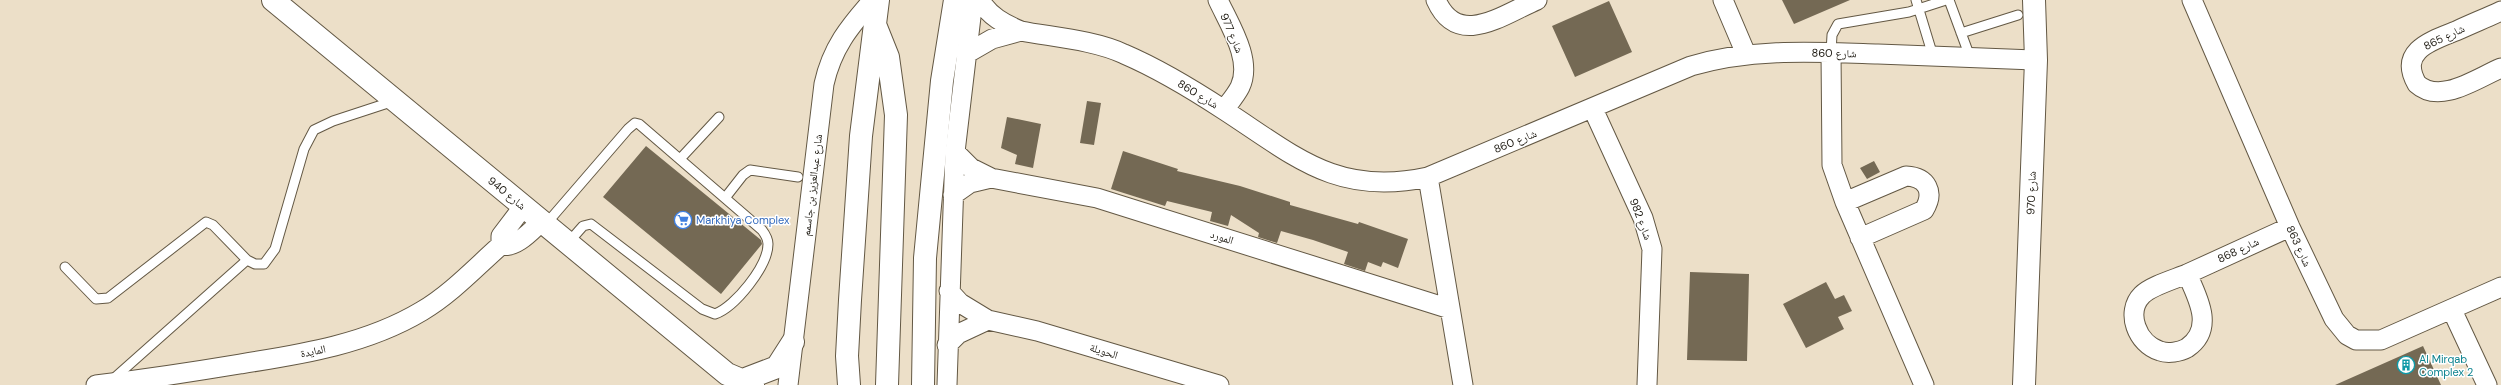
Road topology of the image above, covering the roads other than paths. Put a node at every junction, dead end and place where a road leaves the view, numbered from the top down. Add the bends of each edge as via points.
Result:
1 (273, 0) edge
2 (873, 0) edge
3 (878, 0) edge
4 (955, 0) edge
5 (973, 0) edge
6 (980, 0) edge
7 (1218, 0) edge
8 (1436, 0) edge
9 (1537, 0) edge
10 (1723, 0) edge
11 (1916, 0) edge
12 (1946, 0) edge
13 (1949, 0) edge
14 (2034, 0) edge
15 (2192, 0) edge
16 (1919, 9) junction
17 (2501, 11) edge
18 (2018, 15) dead end
19 (875, 26) junction
20 (1021, 31) junction
21 (1961, 33) junction
22 (1831, 52) junction
23 (966, 54) junction
24 (1746, 54) junction
25 (1933, 56) junction
26 (1970, 57) junction
27 (2036, 60) junction
28 (2501, 68) edge
29 (395, 101) junction
30 (1593, 109) junction
31 (1224, 110) junction
32 (719, 117) dead end
33 (955, 152) junction
34 (680, 159) junction
35 (798, 177) dead end
36 (1428, 177) junction
37 (991, 178) junction
38 (953, 195) junction
39 (725, 198) junction
40 (1845, 202) junction
41 (524, 207) junction
42 (544, 223) junction
43 (2290, 227) junction
44 (1860, 238) junction
45 (568, 242) junction
46 (501, 245) junction
47 (247, 260) junction
48 (66, 267) dead end
49 (2187, 274) dead end
50 (2501, 287) edge
51 (948, 291) junction
52 (1450, 309) junction
53 (2452, 310) junction
54 (988, 320) junction
55 (793, 342) junction
56 (947, 345) junction
57 (924, 347) junction
58 (847, 356) junction
59 (748, 382) edge
60 (102, 384) edge
61 (788, 385) edge
62 (837, 385) edge
63 (849, 385) edge
64 (888, 385) edge
65 (923, 385) edge
66 (928, 385) edge
67 (947, 385) edge
68 (1219, 385) edge
69 (1464, 385) edge
70 (1647, 385) edge
71 (1924, 385) edge
72 (2024, 385) edge
73 (2487, 385) edge

1 - 29 main road, شارع 940
2 - 55 street, شارع عبدالعزيز بن جاسمم via 850,26 829,62 824,84
3 - 19 main road
4 - 57 main road via 942,81 926,250
5 - 23 street
6 - 20 street, شارع 860 via 992,15 1005,25
7 - 31 street, شارع 977 via 1243,59 1240,87
8 - 9 street via 1445,17 1456,25 1468,27
10 - 24 street
11 - 16 lane
12 - 16 lane
13 - 21 lane
14 - 27 main road, شارع 970
15 - 43 street, شارع 863
16 - 22 lane via 1838,24 1832,35
16 - 25 lane
17 - 28 street, شارع 865 via 2425,44 2413,58 2410,66 2417,84 2432,93 2445,92
18 - 21 lane
19 - 58 main road via 861,136
19 - 64 main road via 888,57 896,115
20 - 23 street, شارع 860 via 992,39
20 - 31 street, شارع 860 via 1122,53 1169,76
21 - 26 lane
22 - 24 street, شارع 860
22 - 25 street, شارع 860
22 - 40 street via 1832,165
23 - 33 street
24 - 30 street, شارع 860 via 1718,58 1692,66
25 - 26 street, شارع 860
26 - 27 street, شارع 860
27 - 72 main road, شارع 970
29 - 41 main road, شارع 940
29 - 47 lane via 333,121 314,130 304,150 272,254 264,264 255,264
30 - 36 street, شارع 860
30 - 70 street, شارع 982 via 1643,218 1650,242 1652,262
31 - 36 street, شارع 860 via 1296,158 1325,172 1352,180 1381,183
32 - 34 lane
33 - 37 street, المورد via 971,168
33 - 38 street
34 - 39 lane
34 - 42 lane via 642,126 635,123
35 - 39 lane via 750,170
36 - 52 street
37 - 38 street, المورد via 970,183
37 - 52 street, المورد via 1097,198
38 - 51 street
39 - 45 lane via 762,230 768,242 765,260 759,270 728,308 715,314 702,309 591,224 583,226
40 - 44 street
40 - 44 street via 1906,176 1916,176 1924,181 1929,191 1929,202 1924,210
41 - 42 main road, شارع 940
41 - 46 street, المايدة via 501,236
42 - 45 main road, شارع 940
42 - 46 street, المايدة via 517,242
43 - 49 street, شارع 868
43 - 53 street, شارع 863 via 2334,319 2347,335 2368,341 2381,340
44 - 71 street
45 - 59 main road, شارع 940 via 727,374
46 - 60 street, المايدة via 439,300 397,325 346,344 283,357
47 - 48 lane via 213,224 206,222 108,298 96,299
47 - 60 lane
50 - 53 street, شارع 863
51 - 54 street, الحويلة via 964,306
51 - 56 street
52 - 69 street
53 - 73 street
54 - 56 street via 958,334
54 - 68 street, الحويلة via 1037,331
55 - 59 main road, شارع 940 via 777,367
55 - 61 street, شارع عبدالعزيز بن جاسمم
56 - 67 street
57 - 65 main road
57 - 66 main road
58 - 62 main road
58 - 63 main road

